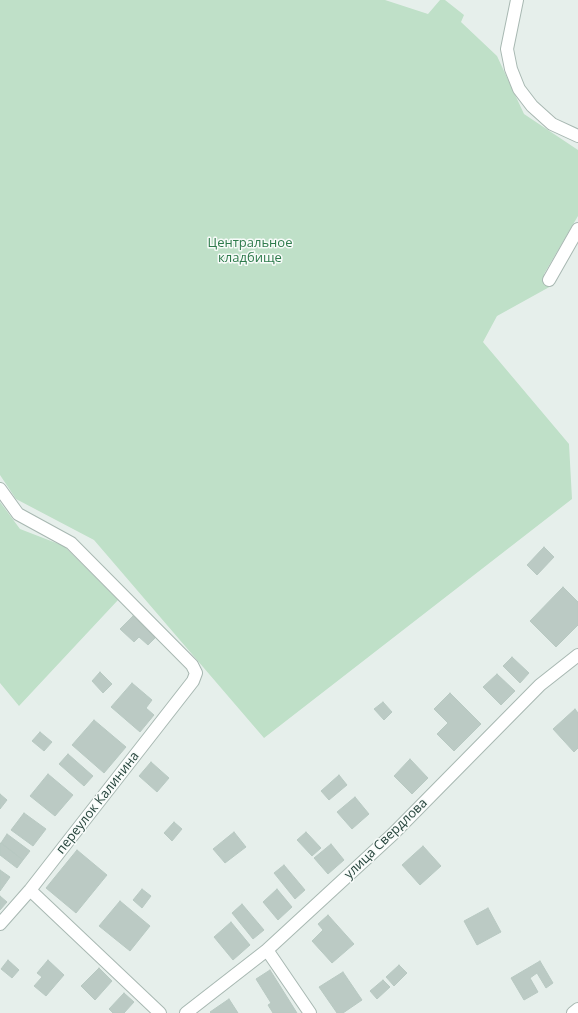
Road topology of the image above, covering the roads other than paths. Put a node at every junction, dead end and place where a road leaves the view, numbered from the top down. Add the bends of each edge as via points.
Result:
1 (517, 0) edge
2 (578, 136) edge
3 (578, 229) edge
4 (549, 280) dead end
5 (0, 489) edge
6 (578, 655) edge
7 (30, 890) junction
8 (0, 924) edge
9 (267, 950) junction
10 (578, 1010) edge
11 (160, 1013) edge
12 (186, 1013) edge
13 (310, 1013) edge
14 (573, 1013) edge

1 - 2 street via 507,49 519,89 532,106 552,124
3 - 4 street
5 - 7 street, переулок Калинина via 18,514 71,543 192,665 196,673 193,681
6 - 9 street, улица Свердлова via 540,685 393,834
7 - 8 street, переулок Калинина
7 - 11 street
9 - 12 street, улица Свердлова
9 - 13 street
10 - 14 street

